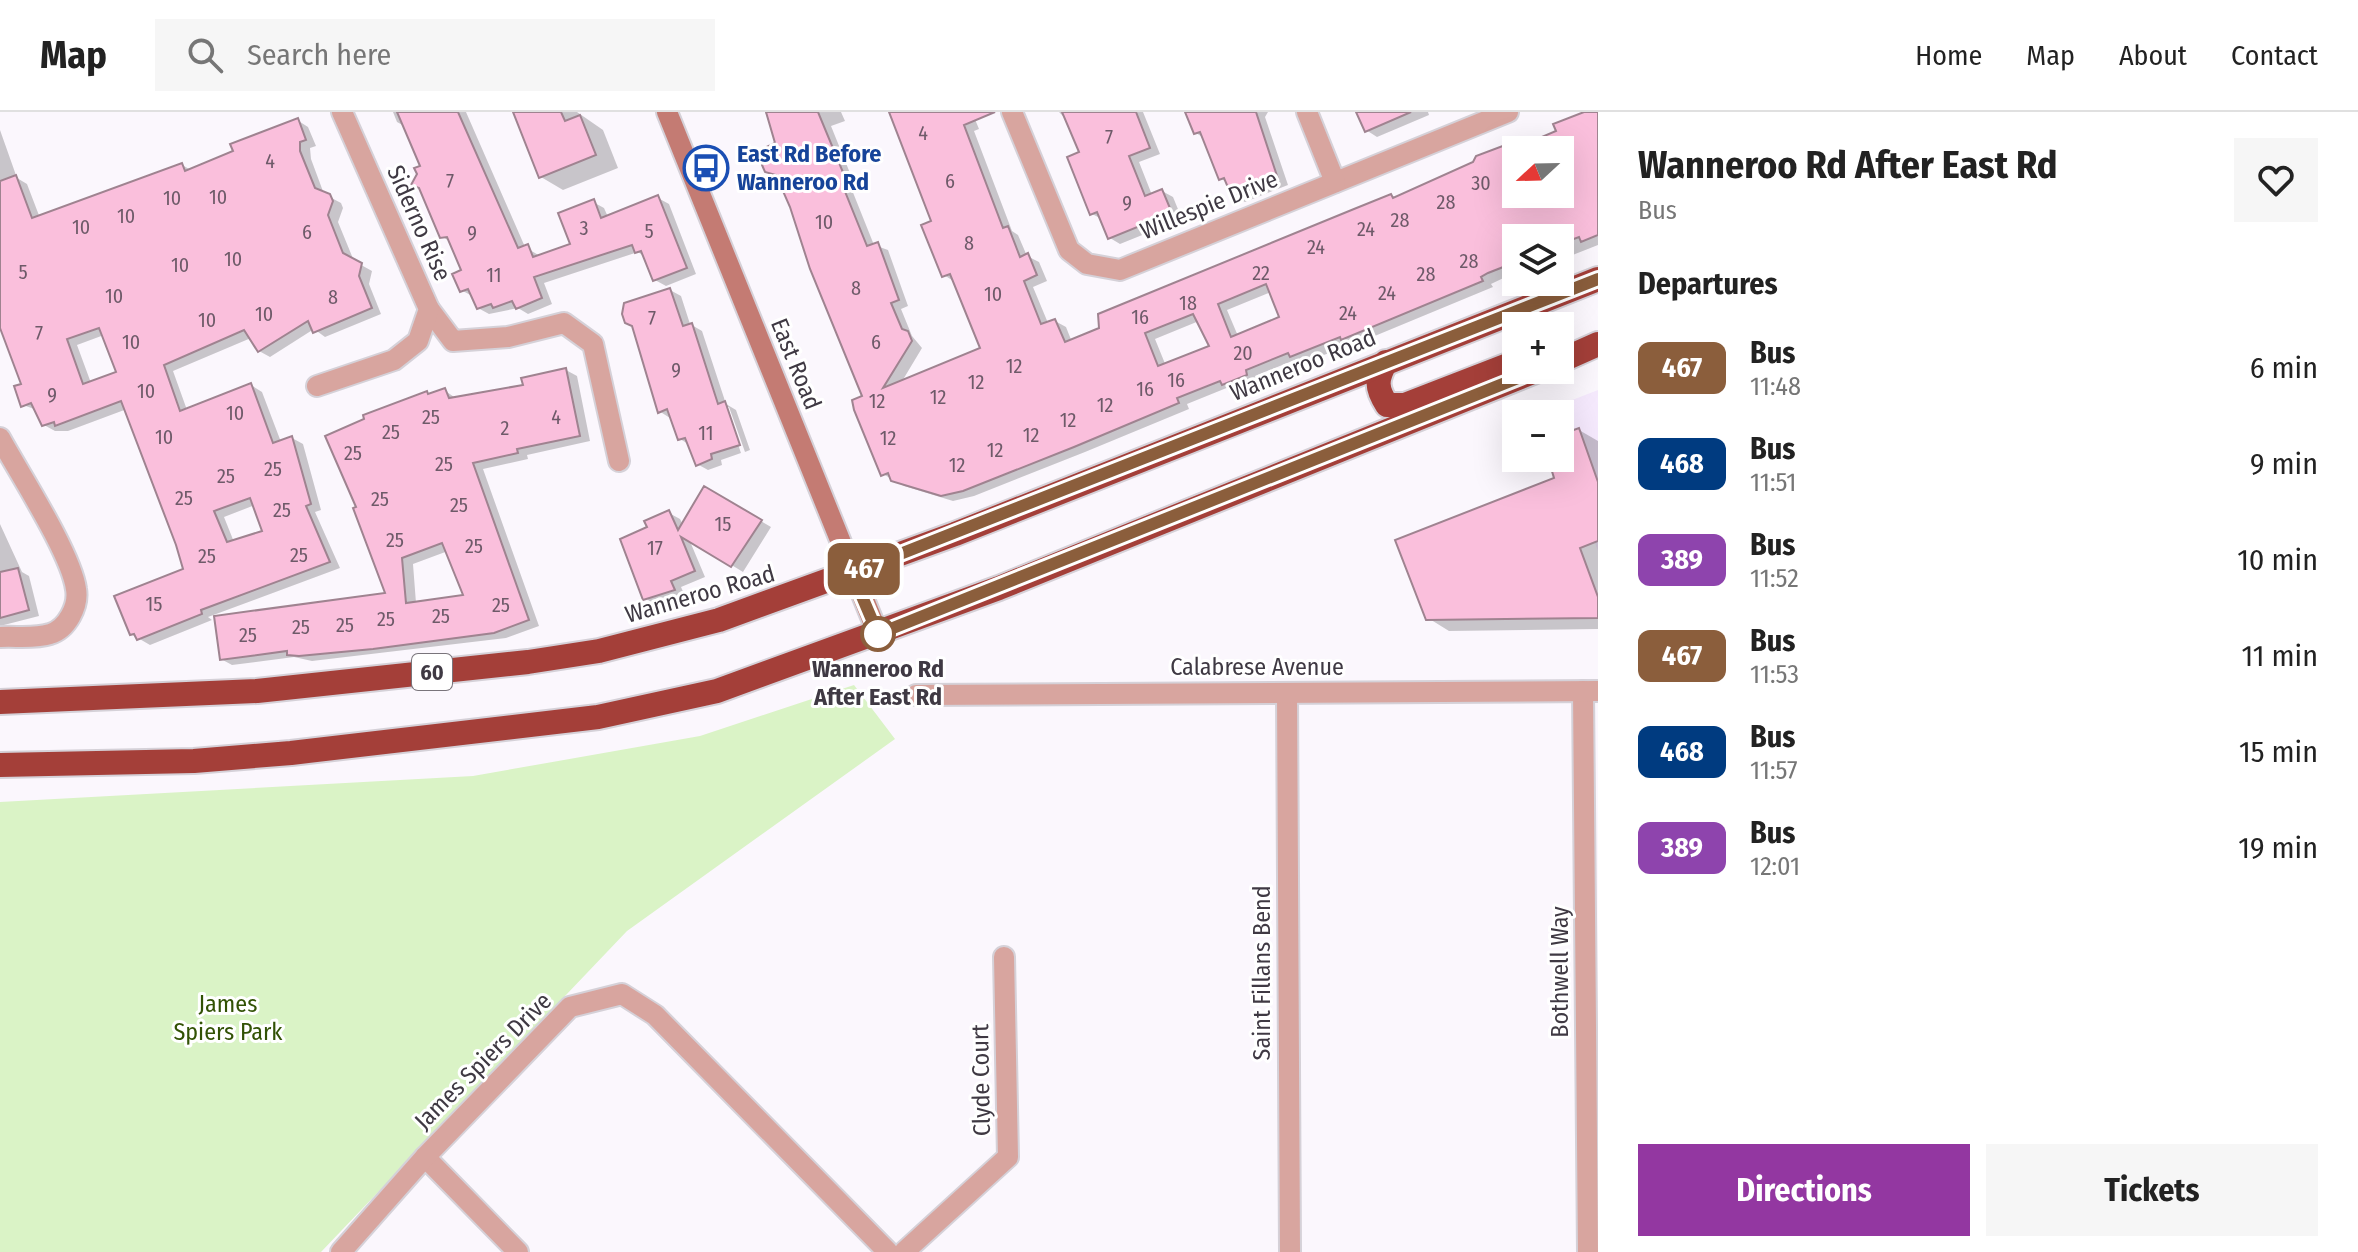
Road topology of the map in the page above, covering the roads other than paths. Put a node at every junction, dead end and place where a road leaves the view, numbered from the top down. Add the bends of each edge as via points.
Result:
1 (342, 112) edge
2 (667, 112) edge
3 (1012, 112) edge
4 (1307, 112) edge
5 (1508, 112) edge
6 (1335, 182) junction
7 (1598, 279) edge
8 (429, 309) junction
9 (1598, 333) edge
10 (1574, 341) edge
11 (1598, 344) edge
12 (1574, 355) edge
13 (1386, 362) junction
14 (1502, 367) edge
15 (1503, 384) edge
16 (317, 386) dead end
17 (0, 438) edge
18 (619, 461) dead end
19 (852, 573) junction
20 (878, 634) junction
21 (0, 637) edge
22 (1591, 691) edge
23 (1287, 693) junction
24 (916, 695) dead end
25 (0, 702) edge
26 (0, 765) edge
27 (33, 765) junction
28 (0, 772) edge
29 (1004, 957) dead end
30 (425, 1157) junction
31 (341, 1252) edge
32 (518, 1252) edge
33 (888, 1252) edge
34 (904, 1252) edge
35 (1290, 1252) edge
36 (1588, 1252) edge

1 - 8 street, Siderno Rise
2 - 19 street, East Road
3 - 6 street, Willespie Drive via 1069,250 1087,264 1120,270
4 - 6 street
5 - 6 street, Willespie Drive
7 - 13 highway, Wanneroo Road / 60
8 - 16 street, Siderno Rise via 418,341 394,360
8 - 18 street via 453,341 508,337 564,323 593,344
9 - 10 highway
11 - 12 highway
13 - 14 highway via 1377,380 1387,405 1405,405
13 - 19 highway, Wanneroo Road / 60
15 - 20 highway
17 - 21 street via 64,556 76,589 69,620 52,634
19 - 20 street, East Road
19 - 25 highway, Wanneroo Road / 60 via 719,620 585,654 257,691
20 - 27 highway via 717,691 598,717 277,754
22 - 23 street, Calabrese Avenue
22 - 36 street, Bothwell Way
23 - 24 street, Calabrese Avenue
23 - 35 street, Saint Fillans Bend
26 - 27 highway
27 - 28 highway
29 - 34 street, Clyde Court via 1008,1157
30 - 31 street, James Spiers Drive
30 - 32 street
30 - 33 street, James Spiers Drive via 570,1007 622,994 655,1015

